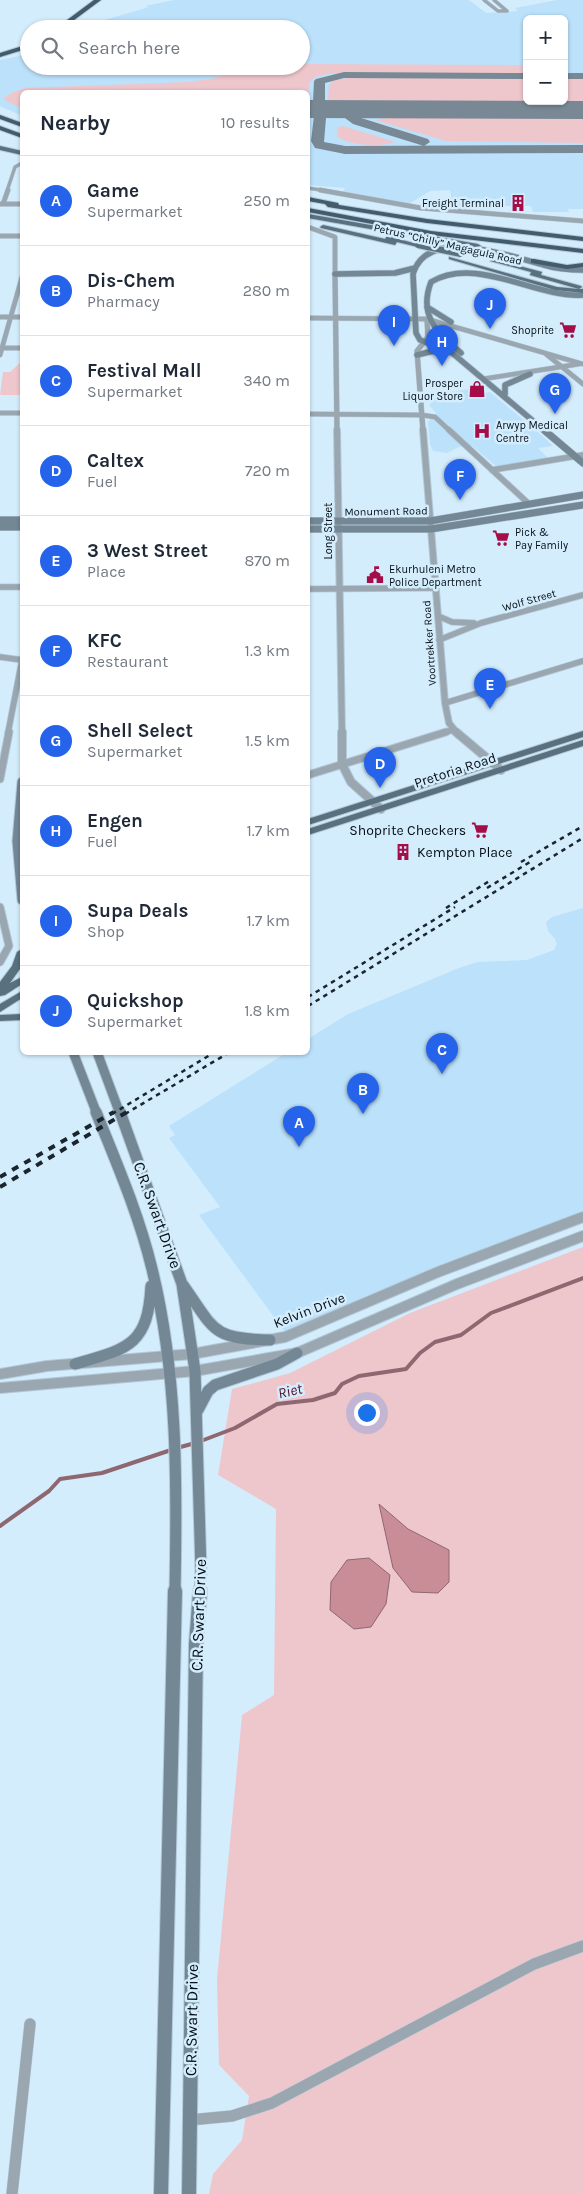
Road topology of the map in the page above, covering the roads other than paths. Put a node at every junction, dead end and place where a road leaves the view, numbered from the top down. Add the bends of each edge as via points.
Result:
1 (98, 0) edge
2 (484, 0) edge
3 (494, 0) edge
4 (70, 20) edge
5 (20, 49) edge
6 (0, 55) edge
7 (0, 117) edge
8 (20, 124) edge
9 (0, 126) edge
10 (20, 134) edge
11 (0, 146) edge
12 (20, 151) edge
13 (20, 164) edge
14 (310, 188) edge
15 (310, 200) edge
16 (310, 200) edge
17 (1, 204) edge
18 (20, 204) edge
19 (310, 208) edge
20 (310, 208) edge
21 (310, 216) edge
22 (583, 221) edge
23 (310, 222) edge
24 (310, 222) edge
25 (310, 228) edge
26 (573, 229) dead end
27 (0, 236) edge
28 (20, 236) edge
29 (583, 239) edge
30 (583, 244) edge
31 (414, 246) junction
32 (478, 246) junction
33 (583, 252) edge
34 (456, 256) junction
35 (534, 261) junction
36 (583, 265) edge
37 (415, 268) junction
38 (583, 270) edge
39 (335, 274) junction
40 (20, 284) edge
41 (580, 286) edge
42 (583, 295) edge
43 (427, 307) junction
44 (0, 317) edge
45 (10, 317) junction
46 (20, 317) edge
47 (310, 318) edge
48 (336, 319) junction
49 (416, 319) junction
50 (428, 319) junction
51 (451, 322) dead end
52 (424, 343) junction
53 (2, 348) junction
54 (20, 348) edge
55 (451, 352) junction
56 (544, 353) junction
57 (0, 355) edge
58 (417, 355) junction
59 (583, 365) edge
60 (562, 368) junction
61 (530, 374) junction
62 (487, 380) junction
63 (583, 384) edge
64 (507, 396) junction
65 (0, 413) edge
66 (20, 413) edge
67 (310, 414) edge
68 (338, 415) junction
69 (422, 415) junction
70 (583, 455) edge
71 (575, 456) junction
72 (583, 463) edge
73 (492, 470) junction
74 (583, 495) edge
75 (529, 504) junction
76 (583, 505) edge
77 (0, 520) edge
78 (20, 520) edge
79 (310, 521) edge
80 (431, 525) junction
81 (340, 526) junction
82 (0, 527) edge
83 (20, 527) edge
84 (310, 529) edge
85 (0, 587) edge
86 (20, 587) edge
87 (436, 588) junction
88 (310, 589) edge
89 (340, 589) junction
90 (583, 595) edge
91 (438, 616) junction
92 (481, 623) junction
93 (439, 640) junction
94 (0, 656) edge
95 (20, 660) edge
96 (583, 661) edge
97 (20, 670) edge
98 (445, 703) junction
99 (453, 730) junction
100 (583, 734) edge
101 (583, 743) edge
102 (2, 763) edge
103 (491, 763) junction
104 (342, 764) junction
105 (501, 770) junction
106 (310, 774) edge
107 (0, 779) edge
108 (20, 792) edge
109 (373, 802) junction
110 (381, 809) junction
111 (310, 821) edge
112 (310, 831) edge
113 (20, 880) edge
114 (0, 907) edge
115 (20, 958) edge
116 (0, 962) edge
117 (20, 981) edge
118 (0, 989) edge
119 (0, 994) edge
120 (20, 995) edge
121 (0, 1009) edge
122 (20, 1017) edge
123 (0, 1018) edge
124 (74, 1055) edge
125 (98, 1055) edge
126 (583, 1217) edge
127 (583, 1236) edge
128 (152, 1266) junction
129 (182, 1284) junction
130 (270, 1340) junction
131 (297, 1353) junction
132 (192, 1354) junction
133 (167, 1357) junction
134 (75, 1364) junction
135 (195, 1371) junction
136 (0, 1374) edge
137 (169, 1374) junction
138 (0, 1388) edge
139 (198, 1410) junction
140 (583, 1946) edge
141 (30, 2024) dead end
142 (190, 2120) junction
143 (12, 2194) edge
144 (161, 2194) edge
145 (189, 2194) edge

1 - 4 highway
2 - 3 street via 498,11 507,11
5 - 6 highway
7 - 8 highway
9 - 10 highway
11 - 12 main road
13 - 17 street via 15,168
14 - 22 street via 421,208
15 - 26 highway via 430,216
16 - 29 highway via 427,221
17 - 18 street
19 - 30 highway
20 - 33 highway via 431,233
21 - 32 main road
23 - 31 main road, Petrus “Chilly” Magagula Road
24 - 31 main road, Petrus “Chilly” Magagula Road
25 - 39 street, Long Street via 336,238
27 - 28 street
31 - 34 main road
31 - 34 main road, Petrus “Chilly” Magagula Road, bridge
32 - 35 main road
32 - 37 main road via 462,246 431,254
34 - 41 main road, Petrus “Chilly” Magagula Road
34 - 41 main road via 557,289
35 - 36 highway
35 - 38 main road
37 - 39 main road via 394,273
37 - 49 main road
39 - 48 street, Long Street
40 - 45 street
42 - 43 main road via 550,293 493,276 461,274 441,277 426,285
43 - 50 main road
43 - 51 main road
44 - 45 street
45 - 46 street
45 - 53 street
47 - 48 street
48 - 49 street
48 - 68 street, Long Street
49 - 50 street
49 - 52 main road via 418,338
50 - 52 street via 428,337
50 - 56 street
50 - 62 main road
52 - 55 main road
52 - 58 street
53 - 54 street
53 - 57 street
55 - 58 main road via 432,351
55 - 62 main road
56 - 59 street
56 - 60 street
58 - 69 street, Voortrekker Road
59 - 60 street
60 - 61 street
60 - 62 street
60 - 63 street
61 - 62 street
61 - 64 main road via 505,384
62 - 64 main road
64 - 71 main road
65 - 66 street
67 - 68 street
68 - 69 street
68 - 81 street, Long Street
69 - 73 street via 438,419
69 - 80 street, Voortrekker Road
70 - 71 street
71 - 72 main road
71 - 73 street
73 - 75 street
74 - 75 main road, Monument Road
75 - 80 main road, Monument Road
76 - 80 main road, Monument Road
77 - 78 main road
79 - 81 main road, Monument Road
80 - 81 main road, Monument Road
80 - 87 street, Voortrekker Road
81 - 84 main road, Monument Road
81 - 89 street, Long Street
82 - 83 main road
85 - 86 street
87 - 89 street
87 - 91 street, Voortrekker Road
88 - 89 street
89 - 104 street, Long Street
90 - 92 street, Wolf Street
91 - 92 street, Wolf Street via 452,622
91 - 93 street, Voortrekker Road
92 - 93 street, Wolf Street
93 - 98 street, Voortrekker Road
94 - 95 street
96 - 98 street
97 - 102 street
98 - 99 street, Voortrekker Road
99 - 103 street
99 - 104 street
100 - 103 main road, Pretoria Road
101 - 105 main road, Pretoria Road
102 - 107 street
103 - 105 street
103 - 109 main road, Pretoria Road
104 - 106 street
104 - 109 street, Long Street via 351,782
105 - 110 main road, Pretoria Road
108 - 113 main road via 17,850
109 - 110 street, Long Street
109 - 111 main road, Pretoria Road
110 - 112 main road, Pretoria Road
114 - 116 street via 10,946
115 - 118 main road
117 - 119 main road
120 - 121 main road
122 - 123 main road
124 - 128 main road, C.R. Swart Drive
125 - 129 main road, C.R. Swart Drive
126 - 130 street, Kelvin Drive
127 - 131 street via 458,1284
128 - 133 main road, C.R. Swart Drive
128 - 134 main road via 149,1318 140,1335 114,1353
129 - 130 main road via 216,1332 240,1340
129 - 132 main road, C.R. Swart Drive
130 - 132 street, Kelvin Drive
131 - 135 street
131 - 139 main road via 277,1364 215,1385
132 - 133 street, Kelvin Drive
132 - 135 main road, C.R. Swart Drive
133 - 134 street, Kelvin Drive
133 - 137 main road, C.R. Swart Drive
134 - 136 street, Kelvin Drive
135 - 137 street
135 - 139 main road, C.R. Swart Drive
137 - 138 street
137 - 144 main road, C.R. Swart Drive via 175,1489
139 - 142 main road, C.R. Swart Drive via 201,1571 196,1644
140 - 142 street via 534,1964 272,2103 232,2116
141 - 143 street
142 - 145 main road, C.R. Swart Drive

